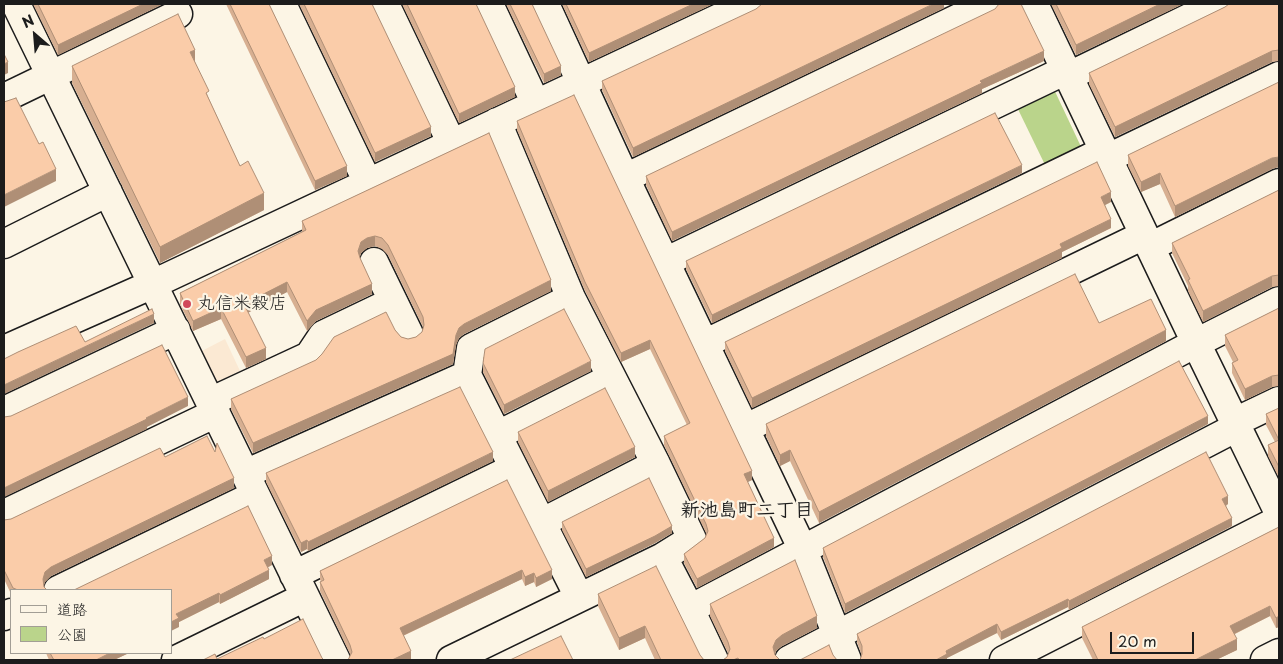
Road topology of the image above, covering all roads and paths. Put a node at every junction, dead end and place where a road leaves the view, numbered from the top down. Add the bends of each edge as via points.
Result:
1 (16, 4) edge
2 (282, 4) edge
3 (385, 4) edge
4 (489, 4) edge
5 (545, 4) edge
6 (748, 4) edge
7 (988, 4) edge
8 (1034, 4) edge
9 (1218, 4) edge
10 (178, 14) edge
11 (1067, 73) junction
12 (51, 76) junction
13 (1279, 76) edge
14 (581, 83) junction
15 (4, 98) edge
16 (536, 104) junction
17 (497, 122) junction
18 (452, 144) junction
19 (1106, 154) junction
20 (625, 178) junction
21 (368, 183) junction
22 (1279, 183) edge
23 (108, 192) junction
24 (1147, 241) junction
25 (4, 244) edge
26 (374, 262) dead end
27 (664, 262) junction
28 (153, 284) junction
29 (571, 298) junction
30 (1279, 300) edge
31 (392, 302) junction
32 (176, 330) junction
33 (408, 334) dead end
34 (1196, 342) junction
35 (704, 344) junction
36 (4, 350) edge
37 (467, 374) junction
38 (611, 378) junction
39 (1279, 401) edge
40 (213, 407) junction
41 (4, 411) edge
42 (1236, 425) junction
43 (744, 429) junction
44 (498, 435) junction
45 (656, 464) junction
46 (514, 468) junction
47 (250, 485) junction
48 (1278, 512) edge
49 (4, 514) edge
50 (542, 523) junction
51 (802, 550) junction
52 (663, 557) junction
53 (299, 586) junction
54 (60, 589) edge
55 (579, 597) junction
56 (690, 609) junction
57 (837, 635) junction
58 (1279, 653) edge
59 (176, 660) edge
60 (336, 660) edge
61 (451, 660) edge
62 (714, 660) edge
63 (789, 660) edge
64 (847, 660) edge
65 (1004, 660) edge
66 (1265, 660) edge

1 - 12 street
2 - 21 street
3 - 18 street
4 - 16 street
5 - 14 street
6 - 14 street
7 - 20 street
8 - 11 street
9 - 11 street
10 - 12 street
11 - 19 street
11 - 27 street
12 - 15 street
12 - 23 street
13 - 19 street
14 - 16 street
14 - 20 street
16 - 17 street
17 - 18 street
17 - 29 street
18 - 21 street
19 - 24 street
19 - 35 street
20 - 27 street
21 - 28 street
22 - 24 street
23 - 25 street
23 - 28 street
24 - 34 street
24 - 43 street
26 - 31 street
27 - 35 street
28 - 32 street
28 - 36 street
29 - 37 street via 471,348
29 - 38 street
30 - 34 street
31 - 33 street
31 - 40 street via 323,335 309,356
32 - 40 street
32 - 41 street
34 - 42 street
34 - 51 street
35 - 43 street
37 - 44 street
37 - 47 street
38 - 44 street
38 - 45 street
39 - 42 street
40 - 47 street
40 - 49 street
42 - 48 street
42 - 57 street
43 - 51 street
44 - 46 street
45 - 50 street
45 - 52 street via 692,539
46 - 50 street
46 - 53 street
47 - 53 street
47 - 54 street
48 - 65 street
50 - 55 street
51 - 56 street
51 - 57 street
52 - 55 street
52 - 56 street
53 - 59 street
53 - 60 street
55 - 61 street
56 - 62 street
57 - 63 street
57 - 64 street
58 - 66 street

